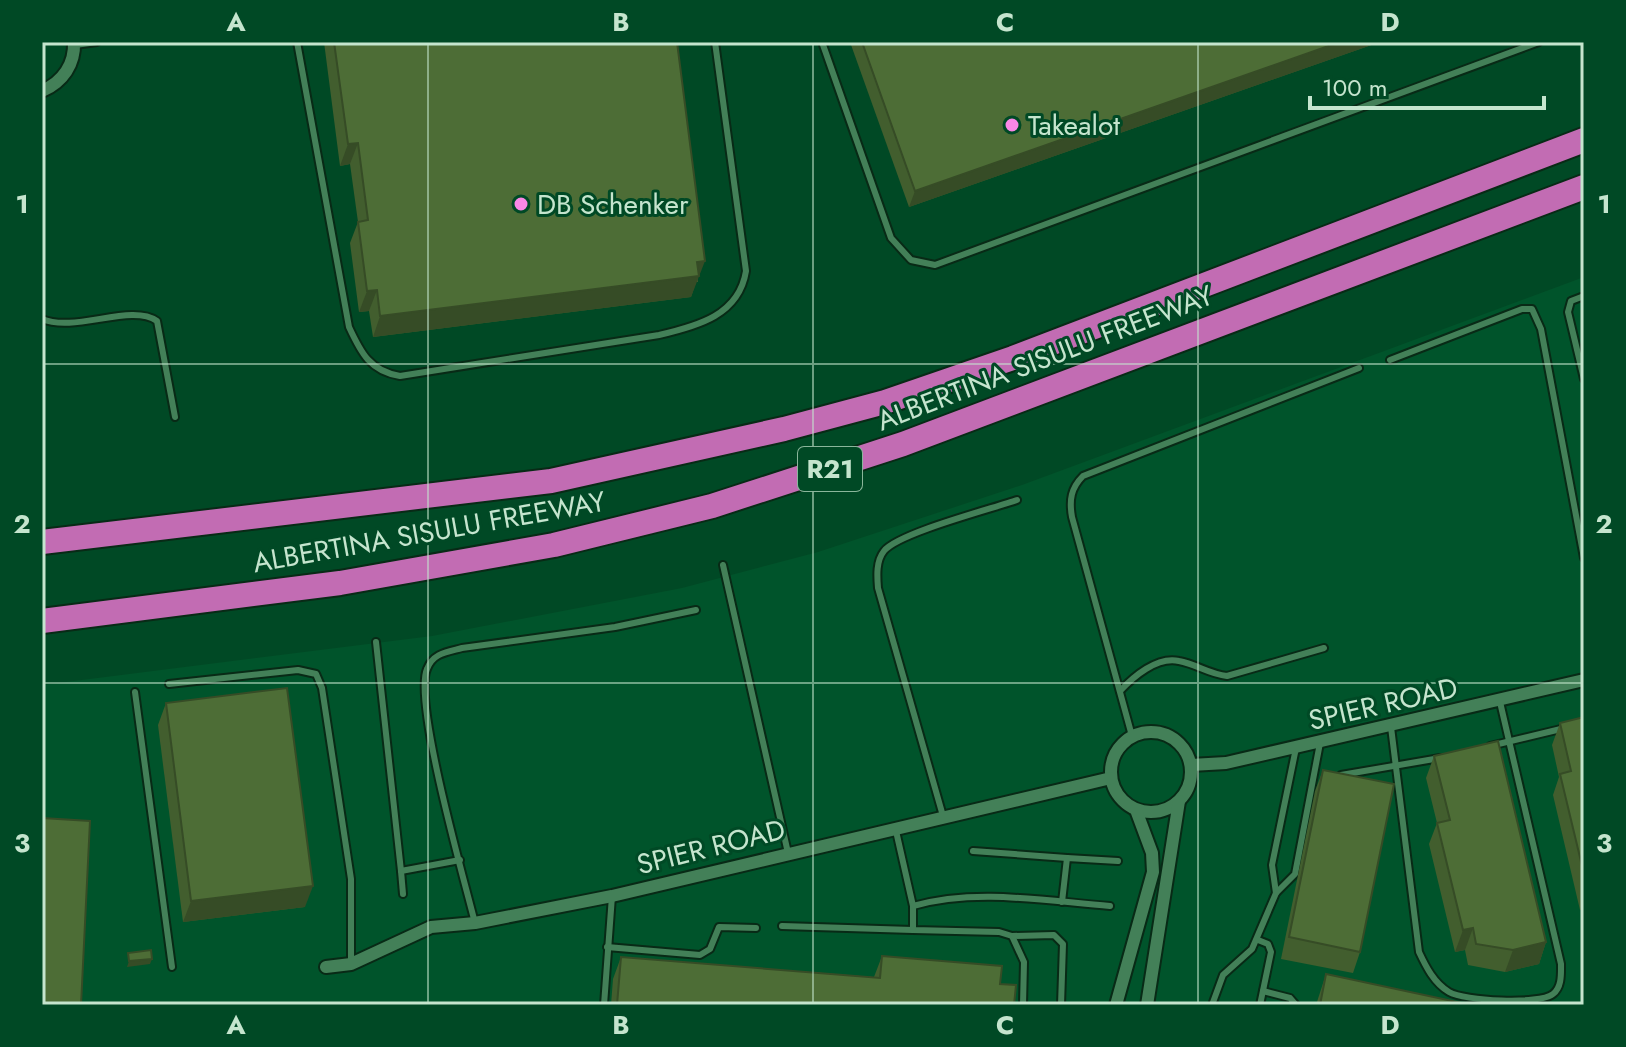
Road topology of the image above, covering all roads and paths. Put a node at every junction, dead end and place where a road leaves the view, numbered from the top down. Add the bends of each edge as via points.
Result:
1 (97, 42) edge
2 (297, 42) edge
3 (715, 42) edge
4 (822, 42) edge
5 (1539, 42) edge
6 (75, 44) edge
7 (42, 91) edge
8 (1584, 140) edge
9 (1584, 187) edge
10 (1584, 296) edge
11 (42, 319) edge
12 (1390, 360) dead end
13 (1359, 368) dead end
14 (1584, 379) edge
15 (175, 417) dead end
16 (1017, 500) dead end
17 (42, 542) edge
18 (1584, 558) edge
19 (723, 565) dead end
20 (696, 610) dead end
21 (42, 621) edge
22 (376, 642) dead end
23 (1324, 648) dead end
24 (1584, 680) edge
25 (169, 684) dead end
26 (1120, 691) junction
27 (135, 692) dead end
28 (1500, 702) junction
29 (1391, 727) junction
30 (1569, 727) edge
31 (1132, 736) junction
32 (1510, 742) junction
33 (1320, 743) junction
34 (1296, 748) junction
35 (1481, 748) edge
36 (1453, 755) edge
37 (1191, 765) junction
38 (1396, 768) junction
39 (1331, 776) edge
40 (1111, 778) junction
41 (1179, 801) junction
42 (1136, 810) junction
43 (943, 816) junction
44 (895, 827) junction
45 (973, 851) dead end
46 (788, 853) junction
47 (1067, 858) junction
48 (460, 860) junction
49 (1118, 861) dead end
50 (401, 871) junction
51 (1276, 893) junction
52 (403, 894) dead end
53 (612, 896) junction
54 (1062, 902) junction
55 (913, 906) junction
56 (1110, 906) dead end
57 (475, 923) junction
58 (782, 926) dead end
59 (756, 928) dead end
60 (913, 930) junction
61 (1012, 936) junction
62 (1258, 940) junction
63 (607, 947) junction
64 (351, 964) junction
65 (172, 967) dead end
66 (326, 967) dead end
67 (1263, 991) junction
68 (604, 1005) edge
69 (1023, 1005) edge
70 (1061, 1005) edge
71 (1116, 1005) edge
72 (1147, 1005) edge
73 (1212, 1005) edge
74 (1260, 1005) edge
75 (1296, 1005) edge

1 - 6 lane
2 - 3 lane via 349,327 369,363 381,373 400,376 659,335 687,328 732,305 743,290 746,271
4 - 5 lane via 891,238 911,260 935,265
6 - 7 street via 64,77
8 - 17 highway, ALBERTINA SISULU FREEWAY / R21 via 1013,358 885,402 784,429 551,481
9 - 21 highway, ALBERTINA SISULU FREEWAY / R21 via 903,444 712,506 554,545 356,581
10 - 14 lane via 1571,301 1568,312
11 - 15 lane via 60,324 142,316 157,321
12 - 18 lane via 1532,309 1541,329
13 - 26 lane via 1075,483 1072,517
16 - 43 lane via 908,536 884,551 879,562 878,588
19 - 46 lane
20 - 48 lane via 439,653 427,667 422,687
22 - 50 lane
23 - 26 lane via 1227,676 1176,660 1134,676
24 - 28 street, SPIER ROAD
25 - 64 lane via 298,670 316,674 351,879
26 - 31 lane
27 - 65 lane
28 - 29 street, SPIER ROAD
28 - 32 lane
29 - 33 street, SPIER ROAD
29 - 38 lane
30 - 32 lane
31 - 37 street via 1144,731 1169,735
31 - 40 street via 1114,754
32 - 35 lane
32 - 38 lane via 1561,964 1560,985 1539,1000 1449,993 1430,974 1419,952
33 - 34 street, SPIER ROAD
33 - 51 lane via 1295,874
34 - 37 street, SPIER ROAD
34 - 51 lane via 1272,865
36 - 38 lane
37 - 41 street via 1191,778
38 - 39 lane
40 - 42 street via 1119,797
40 - 43 street, SPIER ROAD
41 - 42 street via 1159,812
41 - 72 street
42 - 71 street via 1152,853 1153,872
43 - 44 street, SPIER ROAD
44 - 46 street, SPIER ROAD
44 - 55 lane
45 - 47 lane
46 - 53 street, SPIER ROAD
47 - 49 lane
47 - 54 lane
48 - 50 lane
48 - 57 lane
50 - 52 lane
51 - 62 lane
53 - 57 street, SPIER ROAD
53 - 63 lane
54 - 55 lane via 975,896
54 - 56 lane
55 - 60 lane
57 - 64 street, SPIER ROAD via 431,927
58 - 60 lane
59 - 63 lane via 719,927 710,949 700,955
60 - 61 lane
61 - 69 lane via 1024,962
61 - 70 lane via 1054,935 1063,944
62 - 67 lane via 1271,949
62 - 73 lane via 1223,975
63 - 68 lane
64 - 66 street, SPIER ROAD
67 - 74 lane
67 - 75 lane via 1290,998

